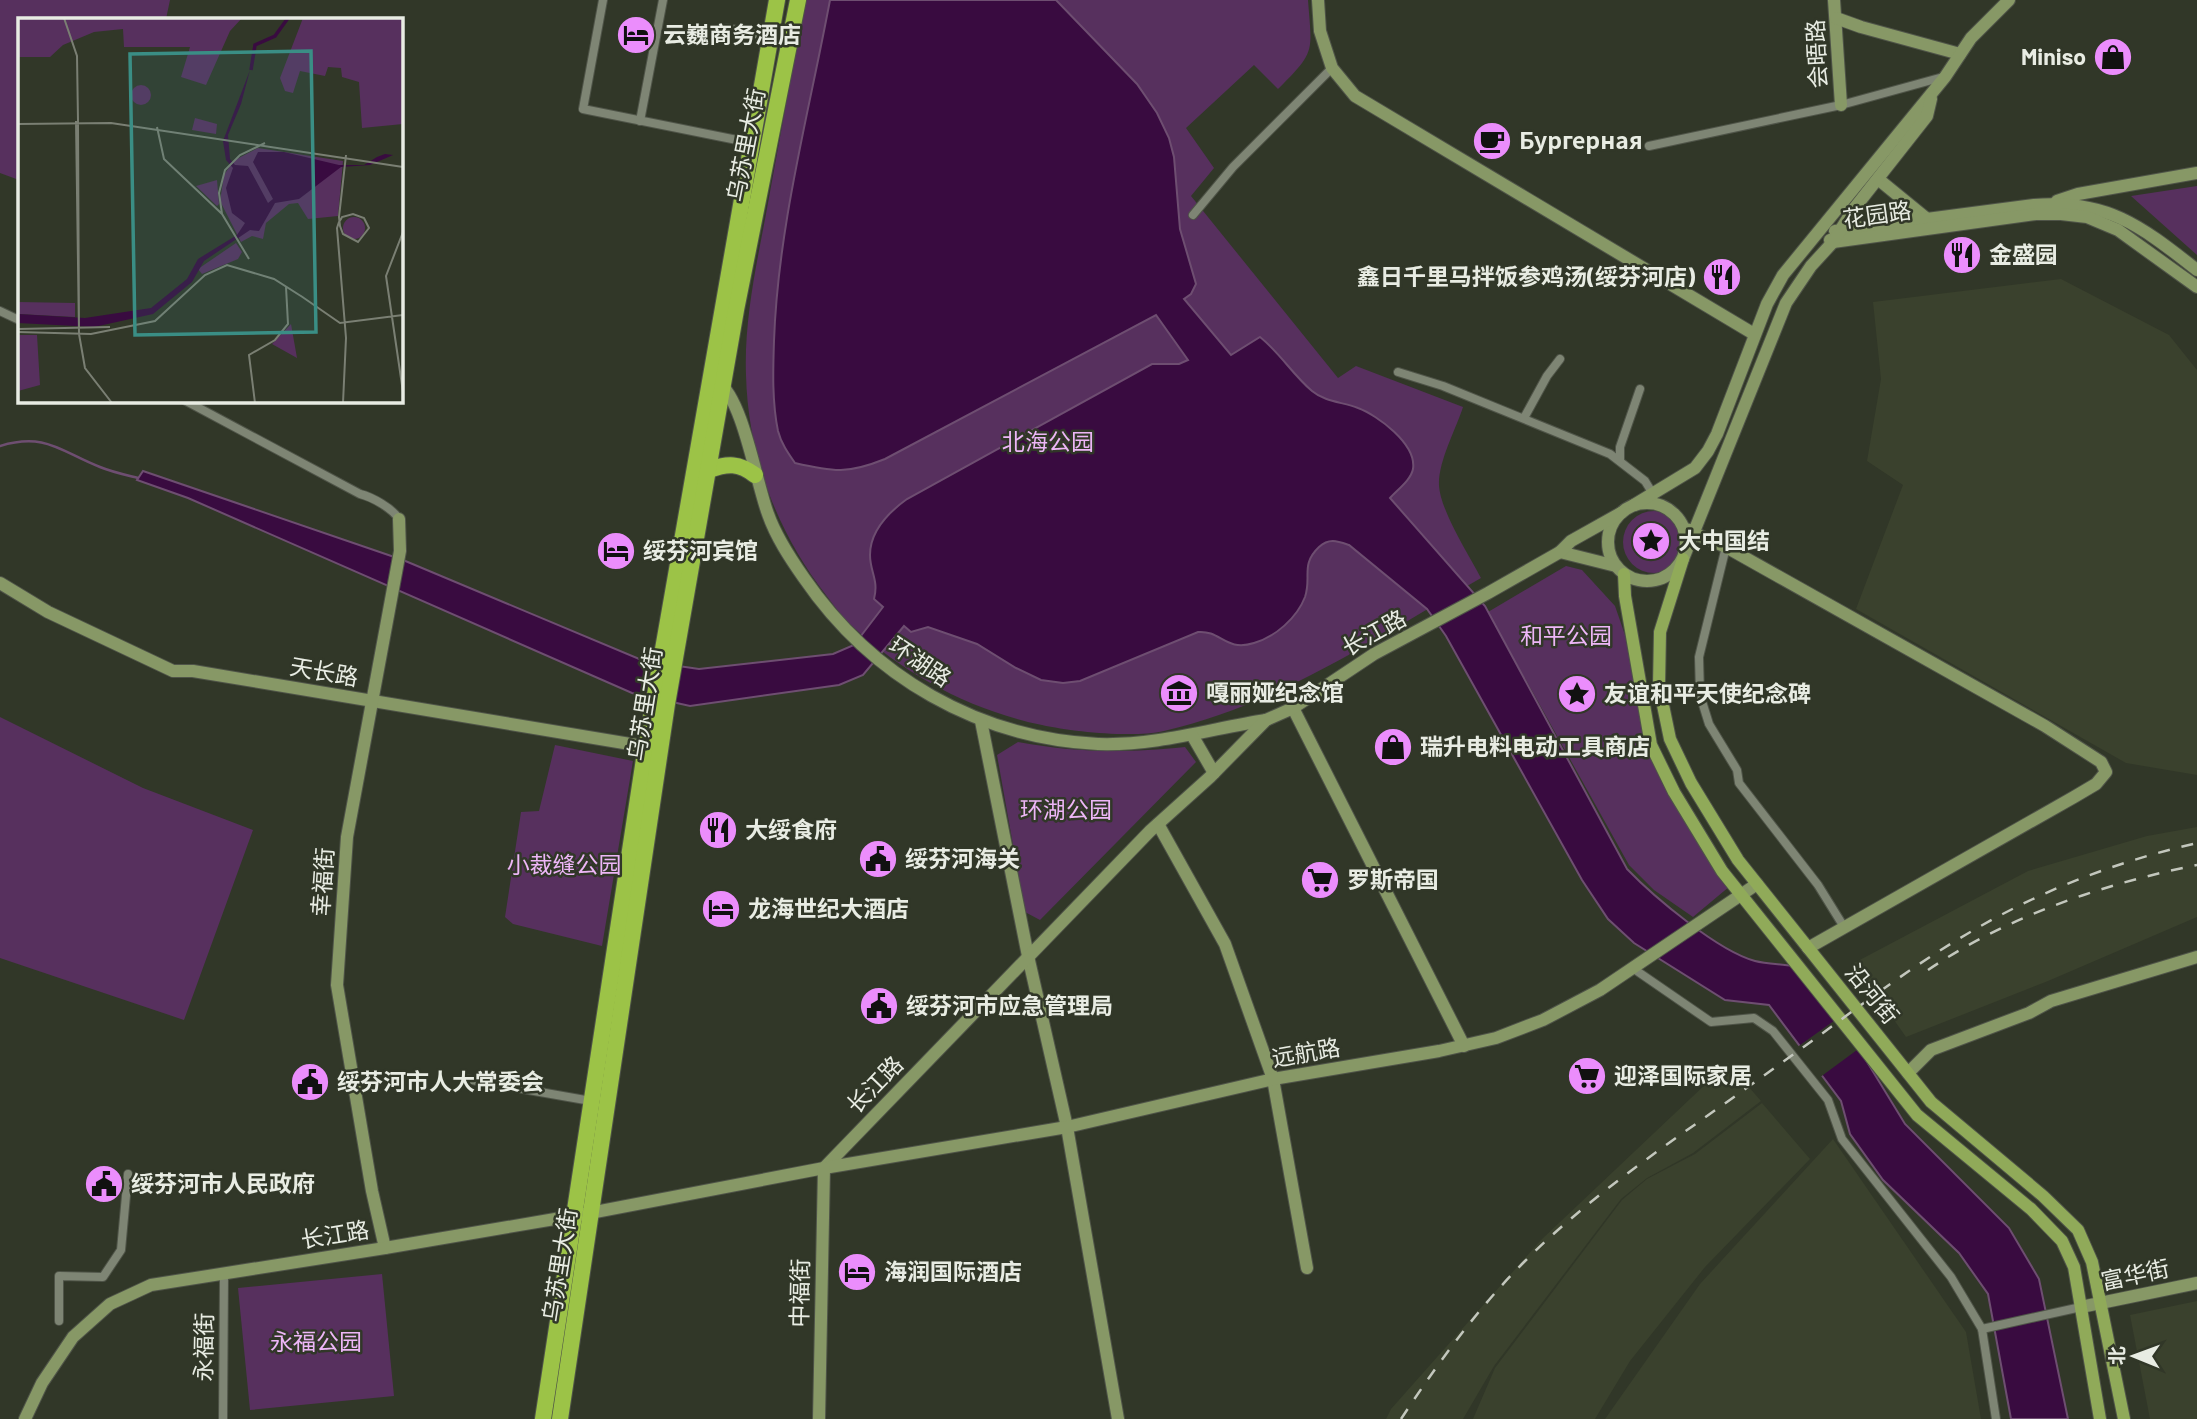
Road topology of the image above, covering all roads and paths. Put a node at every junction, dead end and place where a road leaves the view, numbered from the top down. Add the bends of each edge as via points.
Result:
1 (603, 0) edge
2 (663, 0) edge
3 (777, 0) edge
4 (798, 0) edge
5 (1318, 0) edge
6 (1834, 0) edge
7 (2009, 0) edge
8 (1836, 18) junction
9 (727, 29) dead end
10 (771, 37) junction
11 (1960, 54) junction
12 (1332, 68) junction
13 (1945, 77) junction
14 (1932, 94) junction
15 (1840, 105) junction
16 (640, 121) junction
17 (761, 145) junction
18 (1649, 146) dead end
19 (2197, 173) edge
20 (1878, 179) junction
21 (2050, 203) junction
22 (1193, 215) dead end
23 (1927, 219) junction
24 (1841, 230) junction
25 (1817, 233) junction
26 (1833, 243) junction
27 (2197, 270) edge
28 (2197, 287) edge
29 (0, 311) edge
30 (18, 320) edge
31 (1754, 334) junction
32 (1560, 359) dead end
33 (1398, 372) dead end
34 (718, 382) junction
35 (1640, 389) dead end
36 (188, 402) edge
37 (1524, 418) junction
38 (1620, 461) junction
39 (709, 470) junction
40 (755, 475) junction
41 (1653, 494) junction
42 (1634, 505) junction
43 (1621, 513) junction
44 (399, 519) joint
45 (1691, 531) junction
46 (1726, 547) junction
47 (1560, 552) junction
48 (1683, 559) junction
49 (1620, 570) junction
50 (0, 583) edge
51 (667, 667) junction
52 (371, 702) junction
53 (1293, 708) junction
54 (1266, 720) junction
55 (981, 721) junction
56 (1192, 735) junction
57 (653, 748) junction
58 (1214, 773) junction
59 (1158, 824) junction
60 (1757, 884) junction
61 (1742, 895) junction
62 (1844, 927) junction
63 (1808, 948) junction
64 (1028, 956) junction
65 (2197, 957) edge
66 (1634, 969) junction
67 (1464, 1046) junction
68 (1908, 1073) junction
69 (466, 1079) dead end
70 (1273, 1079) junction
71 (592, 1101) junction
72 (1067, 1127) junction
73 (824, 1168) junction
74 (128, 1174) dead end
75 (590, 1213) junction
76 (574, 1215) junction
77 (385, 1248) junction
78 (1307, 1268) dead end
79 (224, 1275) junction
80 (2197, 1283) edge
81 (2102, 1303) junction
82 (2081, 1307) junction
83 (59, 1321) dead end
84 (1982, 1329) junction
85 (25, 1419) edge
86 (223, 1419) edge
87 (543, 1419) edge
88 (559, 1419) edge
89 (819, 1419) edge
90 (1118, 1419) edge
91 (1996, 1419) edge
92 (2100, 1419) edge
93 (2124, 1419) edge

1 - 16 street via 583,109
2 - 16 street
3 - 10 highway, 乌苏里大街
4 - 17 highway, 乌苏里大街
5 - 12 street via 1320,31
6 - 8 street, 会晤路
7 - 11 street
8 - 11 street
8 - 15 street, 会晤路
9 - 10 street
10 - 17 highway, 乌苏里大街
11 - 13 street
12 - 22 street via 1233,167
12 - 31 street via 1354,96
13 - 14 street
13 - 15 street
14 - 20 street via 1927,116
14 - 25 street
15 - 18 street
16 - 17 street
17 - 34 highway, 乌苏里大街 via 736,310
19 - 21 street
20 - 23 street
20 - 24 street
21 - 23 street, 花园路
21 - 27 street, 花园路 via 2082,205 2120,216
23 - 24 street, 花园路
24 - 25 street, 花园路
24 - 26 street
25 - 26 street, 花园路
25 - 31 street via 1783,275
26 - 28 street, 花园路 via 2036,214 2087,217 2118,230
26 - 45 street via 1786,303
29 - 30 street
31 - 41 street via 1708,451 1695,468
32 - 37 street
33 - 37 street
34 - 39 highway, 乌苏里大街
34 - 40 street, 环湖路 via 737,407
34 - 51 highway, 乌苏里大街
35 - 38 street via 1620,447
36 - 44 street via 369,496
37 - 38 street
38 - 41 street via 1645,481
39 - 40 highway via 737,465
39 - 51 highway, 乌苏里大街
40 - 55 street, 环湖路 via 768,516 790,556 849,634 885,666 942,703
41 - 42 street
42 - 43 street
42 - 45 street via 1664,507
43 - 47 street, 长江路
43 - 49 street via 1608,542
44 - 52 street, 幸福街 via 400,551
45 - 46 street
45 - 48 street
46 - 62 street via 1699,657 1700,695 1709,724 1740,783 1818,885
46 - 62 street via 2045,726 2101,762 2106,772 2096,784
47 - 49 street
47 - 53 street, 长江路 via 1374,654
48 - 49 street via 1668,576 1654,581 1638,581
48 - 60 main road, 沿河街 via 1660,632 1659,686 1670,739 1691,783
49 - 61 main road, 沿河街 via 1651,745 1674,792
50 - 52 street, 天长路 via 48,612 173,671
51 - 57 highway, 乌苏里大街
52 - 57 street, 天长路
52 - 77 street, 幸福街 via 347,837 337,985
53 - 54 street, 长江路
53 - 67 street
54 - 56 street, 环湖路
54 - 58 street, 长江路
55 - 56 street, 环湖路 via 1098,744
55 - 64 street
56 - 58 street
57 - 71 highway, 乌苏里大街
57 - 75 highway, 乌苏里大街
58 - 59 street, 长江路
59 - 64 street, 长江路
59 - 70 street via 1225,944
60 - 61 street, 远航路
60 - 63 main road, 沿河街
61 - 66 street, 远航路
61 - 82 main road, 沿河街 via 1917,1115 2031,1209 2062,1241 2074,1267
62 - 63 street
63 - 68 main road, 沿河街
64 - 72 street
64 - 73 street, 长江路
65 - 68 street via 2050,1002 1931,1050
66 - 67 street, 远航路 via 1543,1020
66 - 84 street via 1711,1022 1754,1018 1773,1031 1828,1100 1842,1139 1951,1277
67 - 70 street, 远航路
68 - 81 main road, 沿河街 via 1931,1102 2078,1230
69 - 71 street
70 - 72 street, 远航路
70 - 78 street
71 - 76 highway, 乌苏里大街
72 - 73 street, 远航路
72 - 90 street
73 - 75 street, 长江路
73 - 89 street, 中福街
74 - 83 street via 121,1250 103,1277 59,1276
75 - 76 street, 长江路
75 - 88 highway, 乌苏里大街
76 - 77 street, 长江路
76 - 87 highway, 乌苏里大街
77 - 79 street, 长江路
79 - 85 street, 长江路 via 151,1285 110,1304 73,1338 42,1383
79 - 86 street, 永福街
80 - 81 street, 富华街
81 - 82 street, 富华街
81 - 93 main road, 沿河街
82 - 84 street
82 - 92 main road, 沿河街
84 - 91 street

